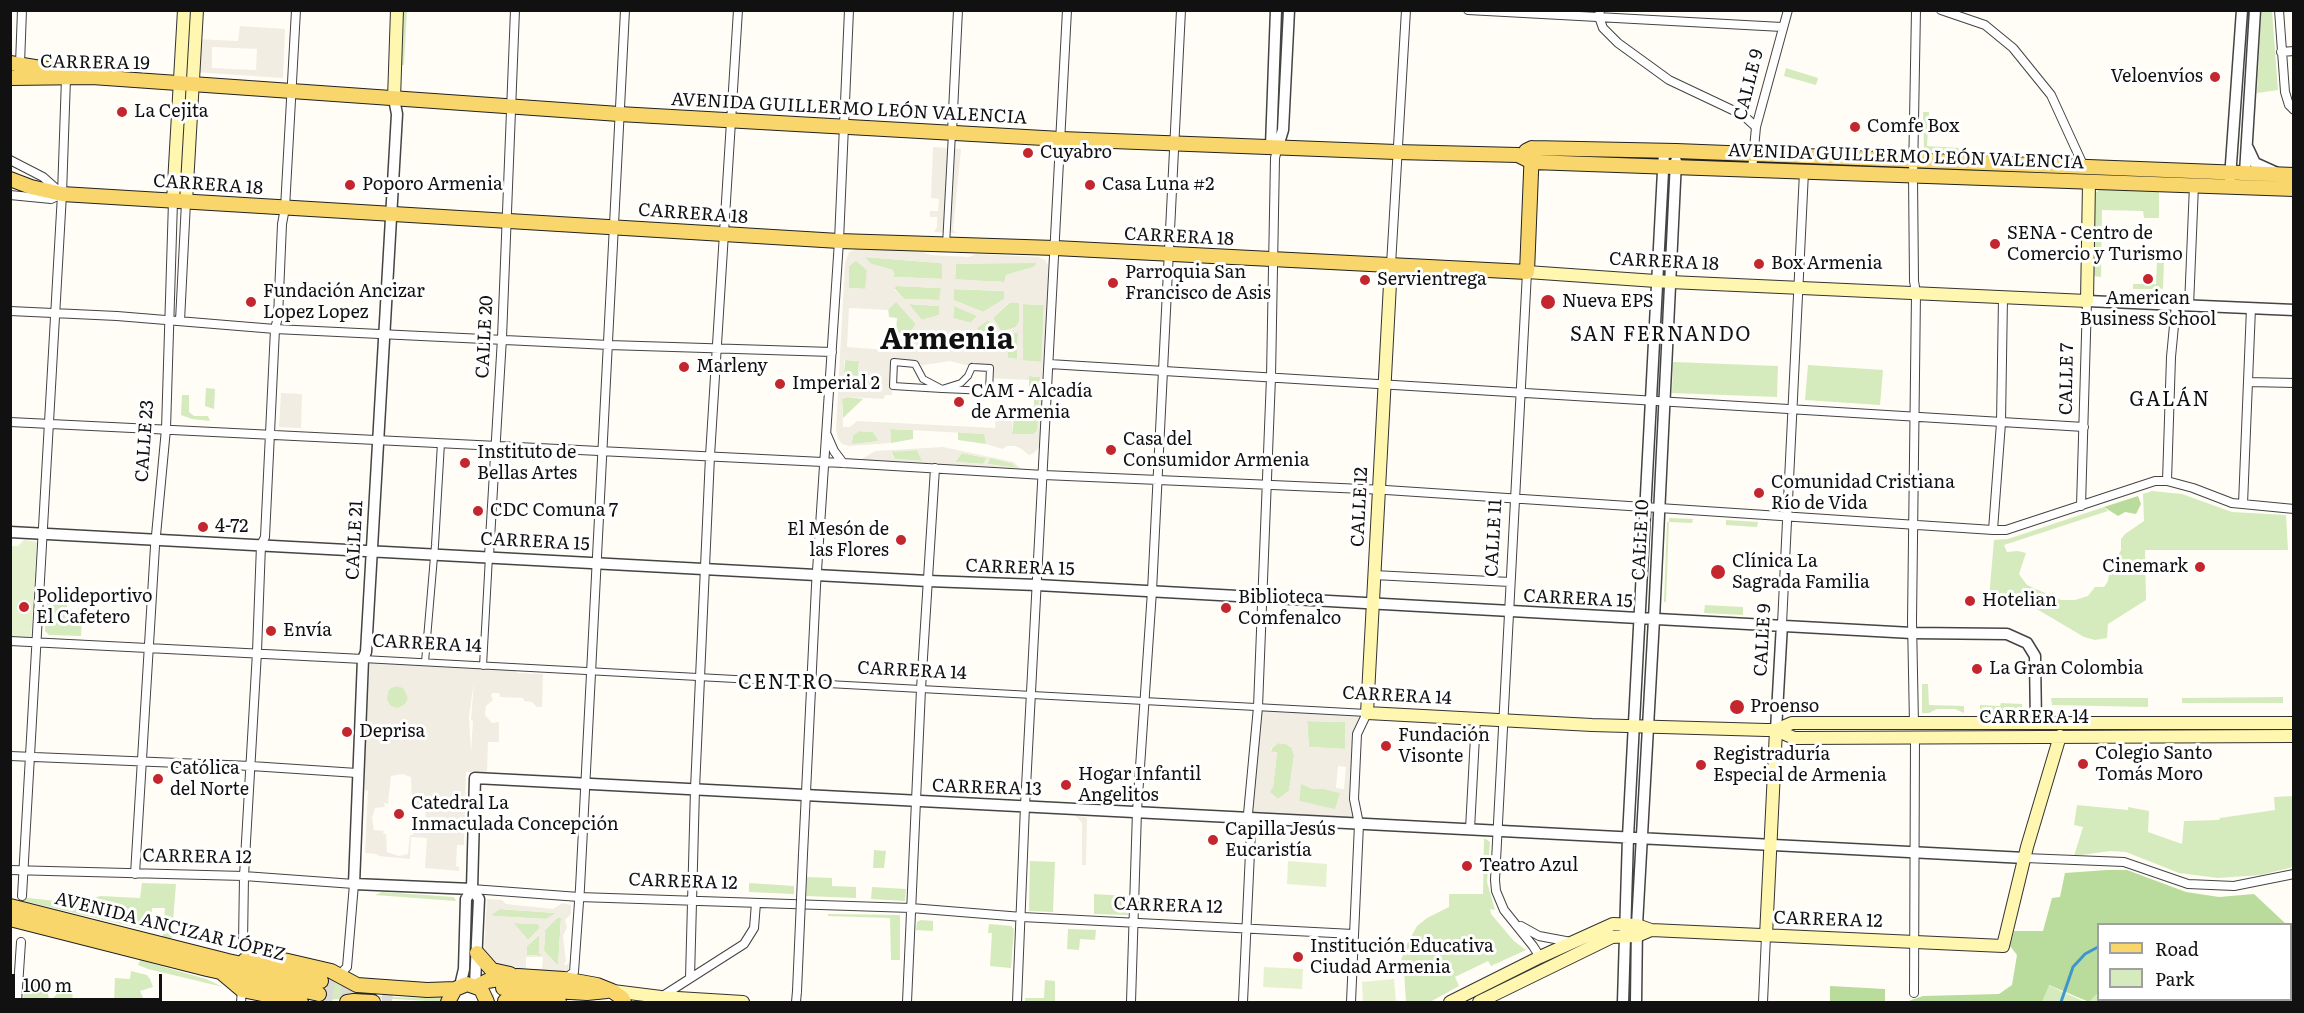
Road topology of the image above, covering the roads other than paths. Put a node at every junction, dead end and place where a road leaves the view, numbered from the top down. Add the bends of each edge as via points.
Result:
1 (22, 10) edge
2 (184, 10) edge
3 (197, 10) edge
4 (296, 10) edge
5 (397, 10) edge
6 (515, 10) edge
7 (625, 10) edge
8 (738, 10) edge
9 (849, 10) edge
10 (958, 10) edge
11 (1067, 10) edge
12 (1181, 10) edge
13 (1276, 10) edge
14 (1289, 10) edge
15 (1406, 10) edge
16 (1468, 10) edge
17 (1788, 10) edge
18 (1916, 10) edge
19 (1941, 10) edge
20 (2242, 10) edge
21 (2255, 10) edge
22 (2279, 10) edge
23 (1600, 14) edge
24 (1782, 27) junction
25 (2294, 51) edge
26 (2281, 52) junction
27 (15, 63) edge
28 (92, 77) junction
29 (10, 78) edge
30 (66, 78) junction
31 (186, 84) junction
32 (292, 93) junction
33 (394, 99) junction
34 (511, 107) junction
35 (2294, 110) edge
36 (619, 114) junction
37 (733, 120) junction
38 (843, 125) junction
39 (1756, 128) junction
40 (952, 132) junction
41 (1061, 139) junction
42 (1174, 143) junction
43 (2247, 144) junction
44 (1274, 146) junction
45 (1396, 152) junction
46 (1670, 152) junction
47 (1532, 155) junction
48 (1753, 155) junction
49 (10, 160) edge
50 (1913, 161) junction
51 (1669, 167) junction
52 (2084, 167) junction
53 (1752, 170) junction
54 (1804, 172) junction
55 (2287, 174) edge
56 (1913, 176) junction
57 (2235, 177) junction
58 (10, 179) edge
59 (2089, 182) junction
60 (2194, 185) junction
61 (2294, 189) edge
62 (62, 194) junction
63 (10, 195) edge
64 (179, 201) junction
65 (285, 208) junction
66 (391, 214) junction
67 (506, 220) junction
68 (614, 227) junction
69 (725, 234) junction
70 (839, 241) junction
71 (946, 245) junction
72 (1055, 248) junction
73 (1168, 255) junction
74 (1274, 261) junction
75 (1391, 265) junction
76 (1527, 272) junction
77 (1664, 281) junction
78 (1798, 288) junction
79 (1916, 292) junction
80 (2003, 297) junction
81 (2087, 301) junction
82 (2176, 305) junction
83 (2189, 306) junction
84 (2251, 308) junction
85 (2294, 310) edge
86 (10, 311) edge
87 (55, 313) junction
88 (168, 320) junction
89 (180, 321) junction
90 (275, 329) junction
91 (384, 333) junction
92 (502, 338) junction
93 (609, 345) junction
94 (717, 349) junction
95 (832, 352) junction
96 (1049, 364) junction
97 (1163, 370) junction
98 (1271, 377) junction
99 (2248, 382) junction
100 (1384, 384) junction
101 (2294, 384) edge
102 (942, 388) junction
103 (1521, 393) junction
104 (1652, 400) junction
105 (1664, 402) junction
106 (1792, 409) junction
107 (1916, 415) junction
108 (10, 422) edge
109 (2001, 423) junction
110 (49, 424) junction
111 (2084, 427) junction
112 (166, 429) junction
113 (826, 430) junction
114 (270, 435) junction
115 (377, 440) junction
116 (441, 443) junction
117 (496, 446) junction
118 (602, 452) junction
119 (1044, 453) junction
120 (710, 456) junction
121 (824, 462) junction
122 (843, 463) junction
123 (935, 468) junction
124 (1032, 474) junction
125 (1044, 475) junction
126 (1156, 480) junction
127 (2167, 481) junction
128 (1266, 484) junction
129 (1378, 489) junction
130 (1515, 498) junction
131 (2243, 504) junction
132 (2081, 506) junction
133 (1647, 507) junction
134 (1659, 507) junction
135 (2294, 508) edge
136 (1787, 516) junction
137 (1915, 525) junction
138 (1993, 530) junction
139 (10, 532) edge
140 (43, 533) junction
141 (155, 539) junction
142 (261, 545) junction
143 (371, 551) junction
144 (434, 553) junction
145 (489, 556) junction
146 (596, 562) junction
147 (706, 568) junction
148 (817, 574) junction
149 (1374, 575) junction
150 (928, 581) junction
151 (1510, 582) junction
152 (1037, 585) junction
153 (1152, 591) junction
154 (1261, 598) junction
155 (1373, 604) junction
156 (1509, 611) junction
157 (1641, 619) junction
158 (1654, 619) junction
159 (1782, 624) junction
160 (1912, 633) junction
161 (10, 641) edge
162 (37, 642) junction
163 (148, 647) junction
164 (257, 652) junction
165 (363, 659) junction
166 (425, 663) junction
167 (483, 666) junction
168 (592, 672) junction
169 (700, 677) junction
170 (810, 683) junction
171 (921, 689) junction
172 (1032, 695) junction
173 (1143, 701) junction
174 (1258, 707) junction
175 (1367, 713) junction
176 (1476, 718) junction
177 (1505, 719) junction
178 (2294, 723) edge
179 (2036, 724) junction
180 (1641, 726) junction
181 (1776, 730) junction
182 (1915, 730) junction
183 (2060, 736) junction
184 (2294, 736) edge
185 (10, 756) edge
186 (31, 757) junction
187 (141, 762) junction
188 (251, 766) junction
189 (357, 773) junction
190 (586, 785) junction
191 (695, 789) junction
192 (806, 795) junction
193 (917, 802) junction
194 (1025, 806) junction
195 (1137, 811) junction
196 (1248, 818) junction
197 (1359, 824) junction
198 (1470, 829) junction
199 (1498, 831) junction
200 (1628, 837) junction
201 (1641, 838) junction
202 (1771, 844) junction
203 (1915, 851) junction
204 (2025, 858) junction
205 (10, 870) edge
206 (24, 871) junction
207 (135, 874) junction
208 (2294, 874) edge
209 (244, 876) junction
210 (354, 884) junction
211 (472, 889) junction
212 (22, 896) dead end
213 (579, 897) junction
214 (691, 901) junction
215 (756, 903) junction
216 (10, 906) edge
217 (911, 908) junction
218 (1022, 918) junction
219 (10, 919) edge
220 (1134, 922) junction
221 (1516, 924) junction
222 (1246, 927) junction
223 (1630, 930) junction
224 (1353, 934) junction
225 (1766, 936) junction
226 (1914, 941) junction
227 (21, 942) dead end
228 (1571, 942) junction
229 (477, 953) junction
230 (1539, 957) junction
231 (275, 958) junction
232 (225, 966) junction
233 (334, 973) junction
234 (518, 976) junction
235 (690, 978) junction
236 (564, 979) junction
237 (15, 980) edge
238 (467, 987) junction
239 (320, 988) tunnel mouth
240 (612, 991) junction
241 (1914, 993) dead end
242 (241, 996) edge
243 (661, 997) junction
244 (17, 1002) edge
245 (301, 1002) edge
246 (347, 1002) edge
247 (373, 1002) edge
248 (448, 1002) edge
249 (488, 1002) edge
250 (559, 1002) edge
251 (624, 1002) edge
252 (743, 1002) edge
253 (796, 1002) edge
254 (907, 1002) edge
255 (1017, 1002) edge
256 (1131, 1002) edge
257 (1243, 1002) edge
258 (1351, 1002) edge
259 (1450, 1002) edge
260 (1479, 1002) edge
261 (1623, 1002) edge
262 (1636, 1002) edge
263 (1763, 1002) edge

1 - 27 street
2 - 31 main road, CALLE 23
3 - 31 main road, CALLE 23
4 - 32 street
5 - 33 main road
6 - 34 street, CALLE 20
7 - 36 street
8 - 37 street
9 - 38 street
10 - 40 street
11 - 41 street
12 - 42 street
13 - 44 street
14 - 44 street via 1283,130
15 - 45 street, CALLE 12
16 - 23 street
17 - 24 street, CALLE 9
18 - 50 street
19 - 52 street via 1985,25 2013,48 2051,95
20 - 57 street
21 - 43 street
22 - 26 street
23 - 24 street
23 - 39 street via 1604,28 1618,43 1670,80 1743,115
24 - 39 street, CALLE 9
25 - 26 street
26 - 35 street via 2285,92
27 - 28 main road
28 - 30 main road, CARRERA 19
28 - 31 main road, CARRERA 19
29 - 30 main road, CARRERA 19
30 - 62 street
31 - 32 main road, AVENIDA GUILLERMO LEÓN VALENCIA
31 - 64 main road, CALLE 23
32 - 33 main road, AVENIDA GUILLERMO LEÓN VALENCIA
32 - 65 street
33 - 34 main road, AVENIDA GUILLERMO LEÓN VALENCIA
33 - 66 street, CALLE 21 via 397,114
34 - 36 main road, AVENIDA GUILLERMO LEÓN VALENCIA
34 - 67 street, CALLE 20
36 - 37 main road, AVENIDA GUILLERMO LEÓN VALENCIA
36 - 68 street
37 - 38 main road, AVENIDA GUILLERMO LEÓN VALENCIA
37 - 69 street
38 - 40 main road, AVENIDA GUILLERMO LEÓN VALENCIA
38 - 70 street
39 - 48 street, CALLE 9
40 - 41 main road, AVENIDA GUILLERMO LEÓN VALENCIA
40 - 71 street
41 - 42 main road, AVENIDA GUILLERMO LEÓN VALENCIA
41 - 72 street
42 - 44 main road, AVENIDA GUILLERMO LEÓN VALENCIA
42 - 73 street
43 - 55 street via 2255,163
43 - 57 street
44 - 45 main road, AVENIDA GUILLERMO LEÓN VALENCIA
44 - 74 street
45 - 47 main road, AVENIDA GUILLERMO LEÓN VALENCIA
45 - 75 street, CALLE 12
46 - 47 main road, AVENIDA GUILLERMO LEÓN VALENCIA
46 - 48 main road, AVENIDA GUILLERMO LEÓN VALENCIA
46 - 51 street, CALLE 10
47 - 51 main road, AVENIDA GUILLERMO LEÓN VALENCIA
47 - 76 main road, CALLE 11
48 - 50 main road, AVENIDA GUILLERMO LEÓN VALENCIA
48 - 53 street, CALLE 9
49 - 62 street via 43,177
50 - 52 main road, AVENIDA GUILLERMO LEÓN VALENCIA
50 - 56 street
51 - 53 main road, AVENIDA GUILLERMO LEÓN VALENCIA
51 - 77 street, CALLE 10
52 - 57 main road, AVENIDA GUILLERMO LEÓN VALENCIA
53 - 54 main road, AVENIDA GUILLERMO LEÓN VALENCIA
54 - 56 main road, AVENIDA GUILLERMO LEÓN VALENCIA
54 - 78 street, CALLE 9
55 - 57 main road, AVENIDA GUILLERMO LEÓN VALENCIA
56 - 59 main road, AVENIDA GUILLERMO LEÓN VALENCIA
56 - 79 street
57 - 60 main road, AVENIDA GUILLERMO LEÓN VALENCIA
57 - 61 main road, AVENIDA GUILLERMO LEÓN VALENCIA
58 - 62 main road, CARRERA 18
59 - 60 main road, AVENIDA GUILLERMO LEÓN VALENCIA
59 - 81 main road, CALLE 7
60 - 83 street
62 - 63 street, CARRERA 18 via 51,199
62 - 64 main road, CARRERA 18
62 - 87 street
64 - 65 main road, CARRERA 18
64 - 88 street, CALLE 23
64 - 89 street, CALLE 23
65 - 66 main road, CARRERA 18
65 - 90 street
66 - 67 main road, CARRERA 18
66 - 91 street, CALLE 21
67 - 68 main road, CARRERA 18
67 - 92 street, CALLE 20
68 - 69 main road, CARRERA 18
68 - 93 street
69 - 70 main road, CARRERA 18
69 - 94 street
70 - 71 main road, CARRERA 18
70 - 95 street
71 - 72 main road, CARRERA 18
72 - 73 main road, CARRERA 18
72 - 96 street
73 - 74 main road, CARRERA 18
73 - 97 street
74 - 75 main road, CARRERA 18
74 - 98 street
75 - 76 main road, CARRERA 18
75 - 100 main road, CALLE 12
76 - 77 main road, CARRERA 18
76 - 103 street, CALLE 11
77 - 78 main road, CARRERA 18
77 - 104 street, CALLE 10
77 - 105 street, CALLE 10
78 - 79 main road, CARRERA 18
78 - 106 street, CALLE 9
79 - 80 main road, CARRERA 18
79 - 107 street
80 - 81 main road, CARRERA 18
80 - 109 street
81 - 82 street, CARRERA 18
81 - 111 street, CALLE 7
82 - 83 street, CARRERA 18
82 - 127 street
83 - 84 street, CARRERA 18
84 - 85 street, CARRERA 18
84 - 99 street
86 - 87 street
87 - 88 street
87 - 110 street
88 - 89 street
88 - 112 street, CALLE 23
89 - 90 street
90 - 91 street
90 - 114 street
91 - 92 street
91 - 115 street, CALLE 21
92 - 93 street
92 - 117 street, CALLE 20
93 - 94 street
93 - 118 street
94 - 95 street
94 - 120 street
95 - 113 street
96 - 97 street
96 - 119 street
97 - 98 street
97 - 126 street
98 - 100 street
98 - 128 street
99 - 101 street
99 - 131 street
100 - 103 street
100 - 129 main road, CALLE 12
102 - 102 street via 989,391 990,368 972,367 961,383
102 - 102 street via 893,386 894,362 915,363 927,383
103 - 104 street
103 - 130 street, CALLE 11
104 - 105 street
104 - 133 street, CALLE 10
105 - 106 street
105 - 134 street, CALLE 10
106 - 107 street
106 - 136 street, CALLE 9
107 - 109 street
107 - 137 street
108 - 110 street
109 - 111 street
109 - 138 street
110 - 112 street
110 - 140 street
111 - 132 street, CALLE 7
112 - 114 street
112 - 141 street, CALLE 23
113 - 121 street
113 - 122 street
114 - 115 street
114 - 142 street
115 - 116 street
115 - 143 street, CALLE 21
116 - 117 street
116 - 144 street
117 - 118 street
117 - 145 street, CALLE 20
118 - 120 street
118 - 146 street
119 - 124 street
119 - 125 street
120 - 121 street
120 - 147 street
121 - 122 street
121 - 148 street
122 - 123 street
123 - 124 street
123 - 150 street
124 - 125 street
125 - 126 street
125 - 152 street
126 - 128 street
126 - 153 street
127 - 131 street
127 - 132 street via 2155,481
128 - 129 street
128 - 154 street
129 - 130 street
129 - 149 main road, CALLE 12
130 - 133 street
130 - 151 street, CALLE 11
131 - 135 street
132 - 138 street via 2006,530
133 - 134 street
133 - 157 street, CALLE 10
134 - 136 street
134 - 158 street, CALLE 10
136 - 137 street
136 - 159 street, CALLE 9
137 - 138 street
137 - 160 street
139 - 140 street, CARRERA 15
140 - 141 street, CARRERA 15
140 - 162 street
141 - 142 street, CARRERA 15
141 - 163 street, CALLE 23
142 - 143 street, CARRERA 15
142 - 164 street
143 - 144 street, CARRERA 15
143 - 165 street, CALLE 21
144 - 145 street, CARRERA 15
144 - 166 street
145 - 146 street, CARRERA 15
145 - 167 street, CALLE 20
146 - 147 street, CARRERA 15
146 - 168 street
147 - 148 street, CARRERA 15
147 - 169 street
148 - 150 street, CARRERA 15
148 - 170 street
149 - 151 street
149 - 155 main road, CALLE 12
150 - 152 street, CARRERA 15
150 - 171 street
151 - 156 street, CALLE 11
152 - 153 street, CARRERA 15
152 - 172 street
153 - 154 street, CARRERA 15
153 - 173 street
154 - 155 street, CARRERA 15
154 - 174 street
155 - 156 street, CARRERA 15
155 - 175 main road, CALLE 12
156 - 157 street, CARRERA 15
156 - 177 street, CALLE 11
157 - 158 street, CARRERA 15
157 - 180 street, CALLE 10
158 - 159 street, CARRERA 15
158 - 180 street, CALLE 10
159 - 160 street, CARRERA 15
159 - 181 street, CALLE 9
160 - 179 street, CARRERA 15 via 2007,634 2027,643 2037,664
160 - 182 street
161 - 162 street, CARRERA 14
162 - 163 street, CARRERA 14
162 - 186 street
163 - 164 street, CARRERA 14
163 - 187 street, CALLE 23
164 - 165 street, CARRERA 14
164 - 188 street
165 - 166 street, CARRERA 14
165 - 189 street, CALLE 21
166 - 167 street, CARRERA 14
167 - 168 street, CARRERA 14
168 - 169 street, CARRERA 14
168 - 190 street
169 - 170 street, CARRERA 14
169 - 191 street
170 - 171 street, CARRERA 14
170 - 192 street
171 - 172 street, CARRERA 14
171 - 193 street
172 - 173 street, CARRERA 14
172 - 194 street
173 - 174 street, CARRERA 14
173 - 195 street
174 - 175 street, CARRERA 14
174 - 196 street
175 - 176 main road, CARRERA 14
175 - 197 street, CALLE 12 via 1357,734 1354,799
176 - 177 main road, CARRERA 14
176 - 198 street
177 - 180 main road, CARRERA 14
177 - 199 street, CALLE 11
178 - 179 main road, CARRERA 14
179 - 182 main road, CARRERA 14
180 - 181 main road, CARRERA 14
180 - 200 street, CALLE 10
180 - 201 street, CALLE 10
181 - 182 main road, CARRERA 14 via 1792,723
181 - 202 main road, CALLE 9
182 - 183 main road, CARRERA 14
182 - 203 street
183 - 184 main road, CARRERA 14
183 - 204 main road
185 - 186 street
186 - 187 street
186 - 206 street
187 - 188 street
187 - 207 street, CALLE 23
188 - 189 street
188 - 209 street
189 - 210 street, CALLE 21
190 - 191 street, CARRERA 13
190 - 211 street, CARRERA 13 via 475,778
190 - 213 street
191 - 192 street, CARRERA 13
191 - 214 street
192 - 193 street, CARRERA 13
192 - 253 street, bridge
193 - 194 street, CARRERA 13
193 - 217 street
194 - 195 street, CARRERA 13
194 - 218 street
195 - 196 street, CARRERA 13
195 - 220 street
196 - 197 street, CARRERA 13
196 - 222 street via 1251,831
197 - 198 street, CARRERA 13
197 - 224 street, CALLE 12
198 - 199 street, CARRERA 13
199 - 200 street, CARRERA 13
199 - 221 street, CALLE 11 via 1497,891 1504,910
200 - 201 street
200 - 223 street, CALLE 10
201 - 202 street
201 - 223 street, CALLE 10
202 - 203 street
202 - 225 main road, CALLE 9
203 - 204 street
203 - 226 street
204 - 208 street via 2124,862 2188,884 2234,886
204 - 226 main road, CARRERA 12 via 2003,946
205 - 206 street, CARRERA 12
206 - 207 street, CARRERA 12
206 - 212 street
207 - 209 street, CARRERA 12
209 - 210 street, CARRERA 12
209 - 231 street via 243,944
210 - 211 street, CARRERA 12
210 - 233 street, CALLE 21 via 347,967
211 - 213 street, CARRERA 12
211 - 229 street via 479,899
211 - 238 street via 466,899
213 - 214 street, CARRERA 12
213 - 236 street via 574,972
214 - 215 street, CARRERA 12
214 - 235 street
215 - 217 street, CARRERA 12
215 - 235 street via 754,928 744,944
216 - 232 main road, AVENIDA ANCIZAR LÓPEZ
217 - 218 street, CARRERA 12
217 - 254 street
218 - 220 street, CARRERA 12
218 - 255 street
219 - 232 main road, AVENIDA ANCIZAR LÓPEZ
220 - 222 street, CARRERA 12
220 - 256 street
221 - 228 street via 1539,936
221 - 230 street, CALLE 11
222 - 224 street, CARRERA 12
222 - 257 street
223 - 225 main road, CARRERA 12
223 - 228 main road via 1613,924
223 - 260 main road
223 - 261 street, CALLE 10
223 - 262 street, CALLE 10
224 - 258 street, CALLE 12
225 - 226 main road, CARRERA 12
225 - 263 street, CALLE 9
226 - 241 street
227 - 237 street
228 - 230 main road
229 - 234 main road via 492,970
229 - 238 street
230 - 259 main road
231 - 232 main road
231 - 233 main road
232 - 239 main road, AVENIDA ANCIZAR LÓPEZ
232 - 242 main road
233 - 238 main road via 357,985 427,990
234 - 236 main road
234 - 238 main road
235 - 243 street
236 - 240 main road
237 - 244 street
238 - 248 main road
238 - 249 main road via 484,993
240 - 243 main road
240 - 250 main road via 504,994
240 - 251 main road
242 - 245 main road
243 - 252 main road
246 - 247 main road

